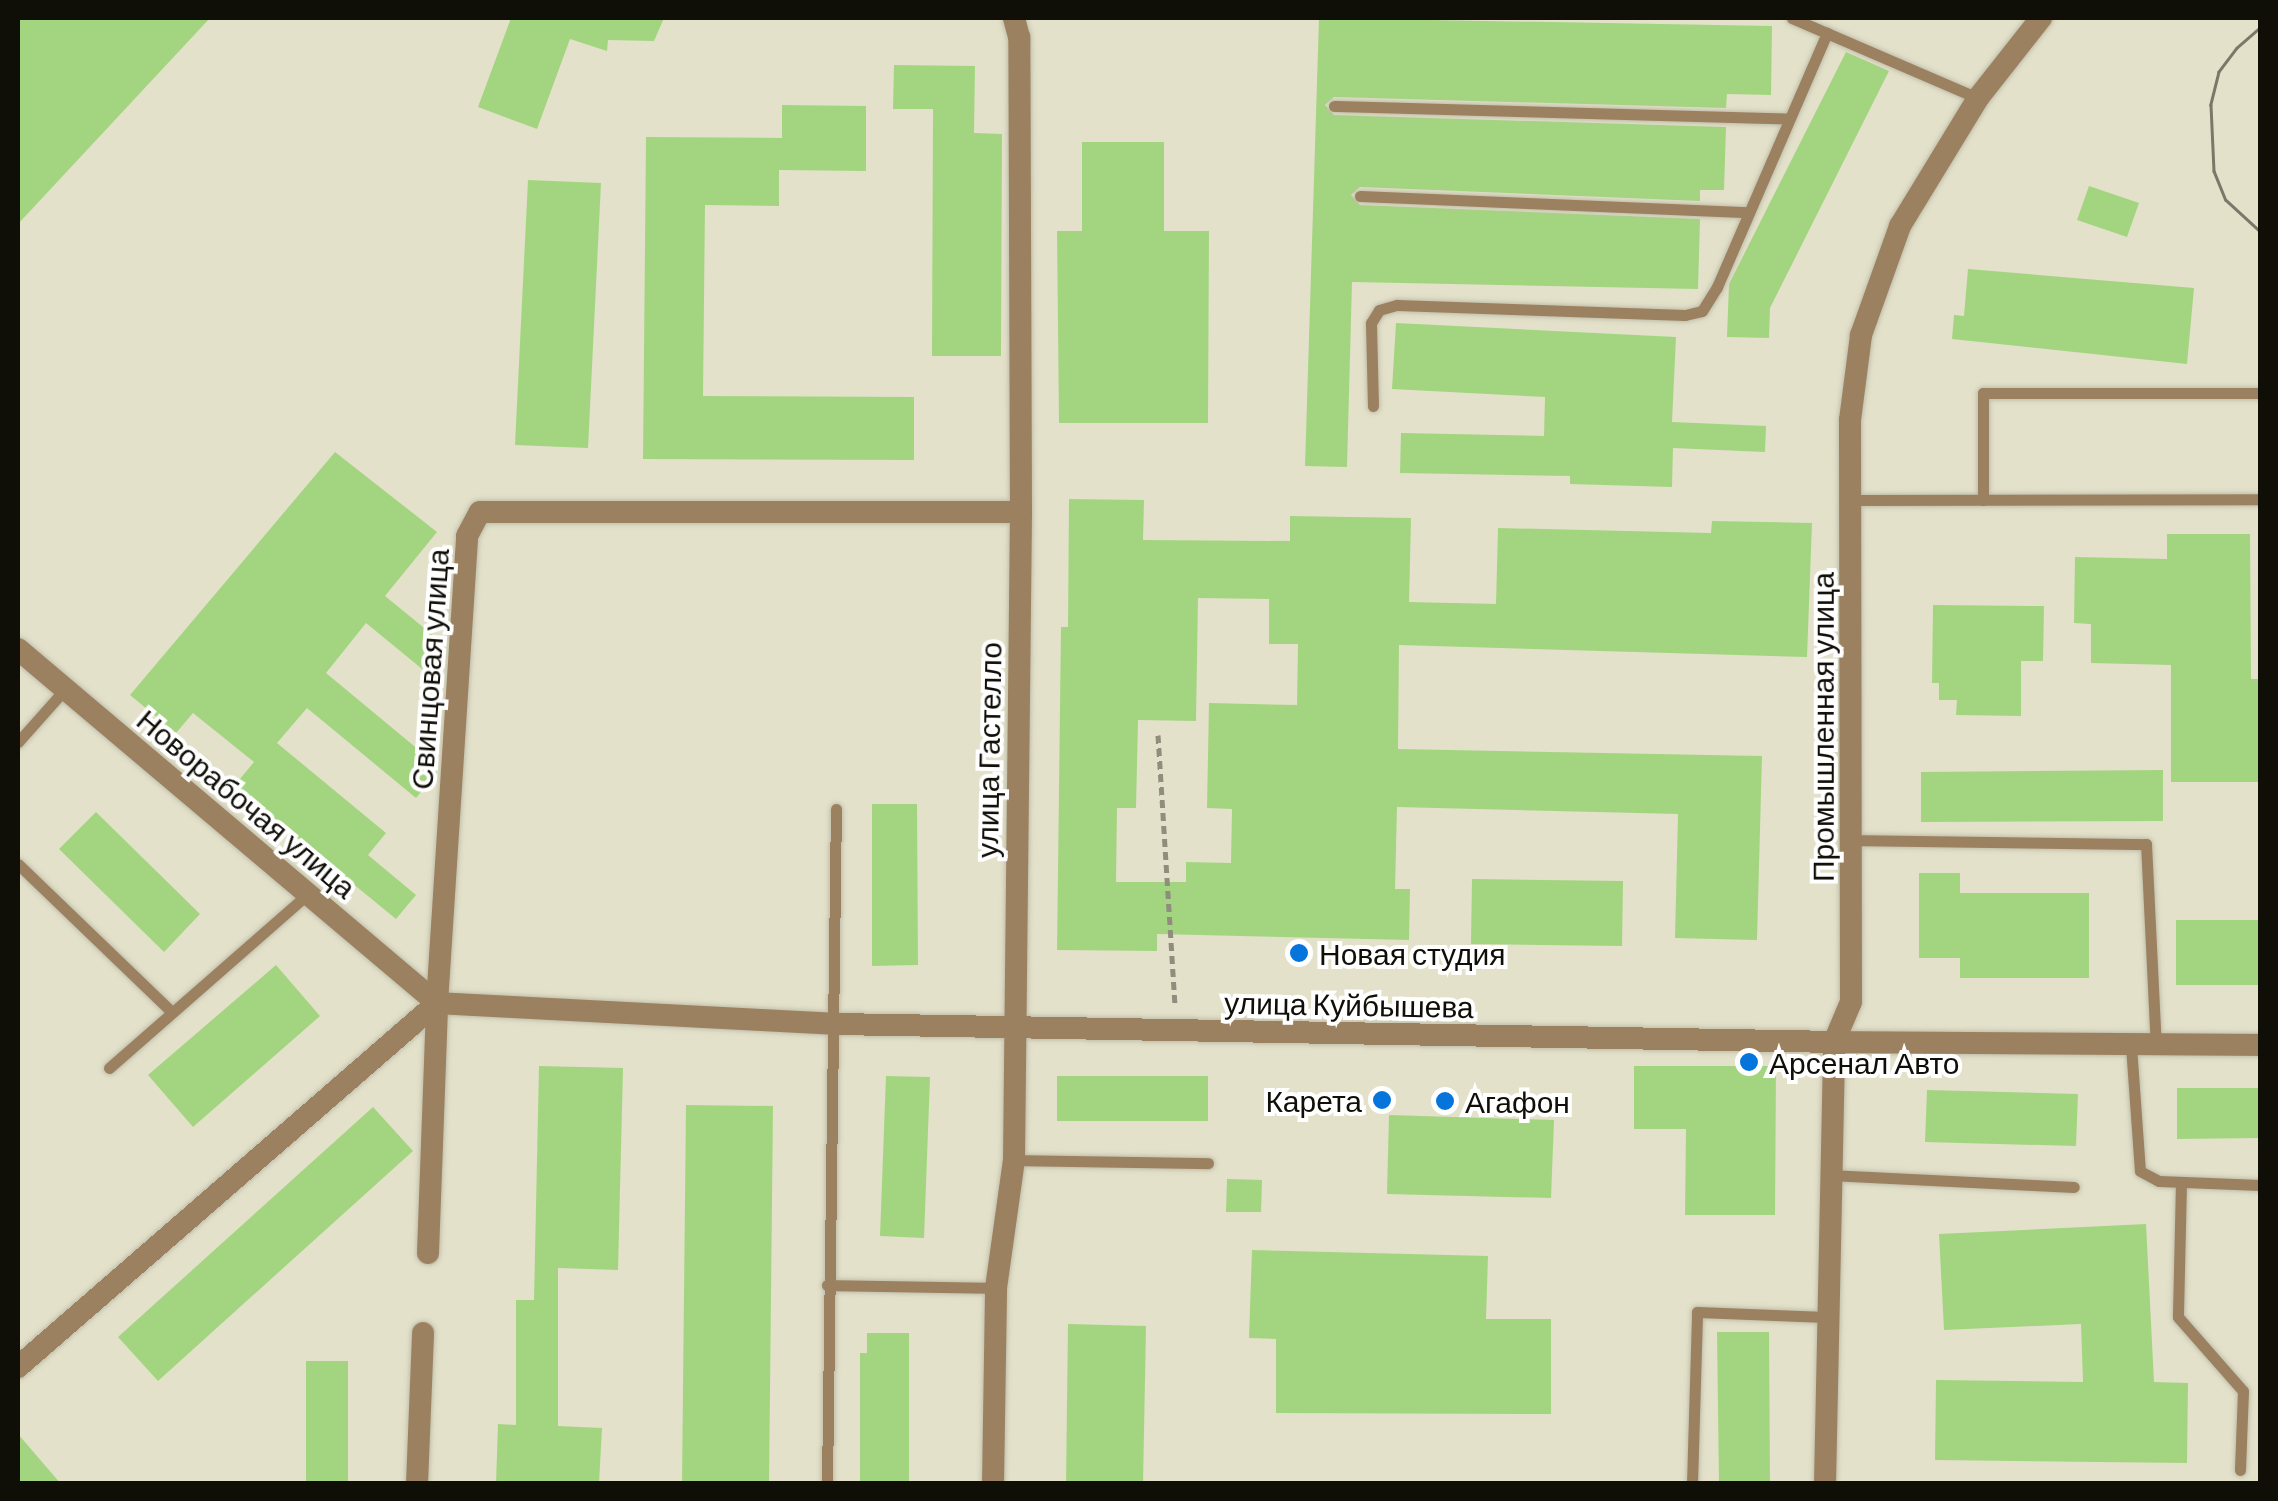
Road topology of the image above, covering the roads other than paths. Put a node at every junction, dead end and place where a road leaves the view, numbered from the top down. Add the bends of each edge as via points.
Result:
1 (1014, 18) edge
2 (1792, 18) edge
3 (2041, 18) edge
4 (1827, 33) junction
5 (1978, 98) junction
6 (1334, 106) dead end
7 (1790, 119) junction
8 (1360, 196) dead end
9 (1749, 212) junction
10 (2260, 393) edge
11 (1373, 406) dead end
12 (2260, 499) edge
13 (1853, 500) junction
14 (1983, 500) junction
15 (1020, 512) junction
16 (18, 648) edge
17 (65, 688) junction
18 (18, 742) edge
19 (836, 809) dead end
20 (1852, 840) junction
21 (18, 864) edge
22 (308, 894) junction
23 (437, 1004) junction
24 (171, 1012) junction
25 (836, 1024) junction
26 (1015, 1024) junction
27 (1834, 1042) junction
28 (2260, 1045) edge
29 (2131, 1046) junction
30 (2156, 1047) junction
31 (109, 1068) dead end
32 (1014, 1160) junction
33 (1208, 1164) dead end
34 (1829, 1175) junction
35 (2181, 1182) junction
36 (2260, 1186) edge
37 (2074, 1187) dead end
38 (428, 1252) dead end
39 (828, 1284) junction
40 (996, 1288) junction
41 (1827, 1318) junction
42 (422, 1333) dead end
43 (18, 1367) edge
44 (2240, 1470) dead end
45 (417, 1484) edge
46 (827, 1484) edge
47 (993, 1484) edge
48 (1692, 1484) edge
49 (1825, 1484) edge

1 - 15 street, улица Гастелло
2 - 4 lane
3 - 5 street, Промышленная улица
4 - 5 lane
4 - 7 lane
5 - 13 street, Промышленная улица via 1900,226 1861,335 1850,420
6 - 7 lane
7 - 9 lane
8 - 9 lane
9 - 11 lane via 1702,311 1398,305 1380,310 1371,323
10 - 14 lane via 1983,393
12 - 14 lane
13 - 14 lane
13 - 20 street, Промышленная улица
15 - 23 street, Свинцовая улица via 480,512 467,536
15 - 26 street, улица Гастелло
16 - 17 street, Новорабочая улица
17 - 18 lane
17 - 22 street, Новорабочая улица
19 - 25 lane
20 - 27 street, Промышленная улица via 1852,1002
20 - 30 lane via 2146,844
21 - 24 lane
22 - 23 street, Новорабочая улица
22 - 24 lane
23 - 25 street, улица Куйбышева
23 - 38 street, Свинцовая улица
23 - 43 street
24 - 31 lane
25 - 26 street, улица Куйбышева
25 - 39 lane
26 - 27 street, улица Куйбышева
26 - 32 street, улица Гастелло
27 - 29 street, улица Куйбышева
27 - 34 street, Промышленная улица
28 - 30 street, улица Куйбышева
29 - 30 street, улица Куйбышева
29 - 35 lane via 2140,1171
32 - 33 lane
32 - 40 street, улица Гастелло
34 - 37 lane
34 - 41 street, Промышленная улица
35 - 36 lane
35 - 44 lane via 2178,1318 2243,1391
39 - 40 lane
39 - 46 lane
40 - 47 street, улица Гастелло
41 - 48 lane via 1696,1312
41 - 49 street, Промышленная улица
42 - 45 street

